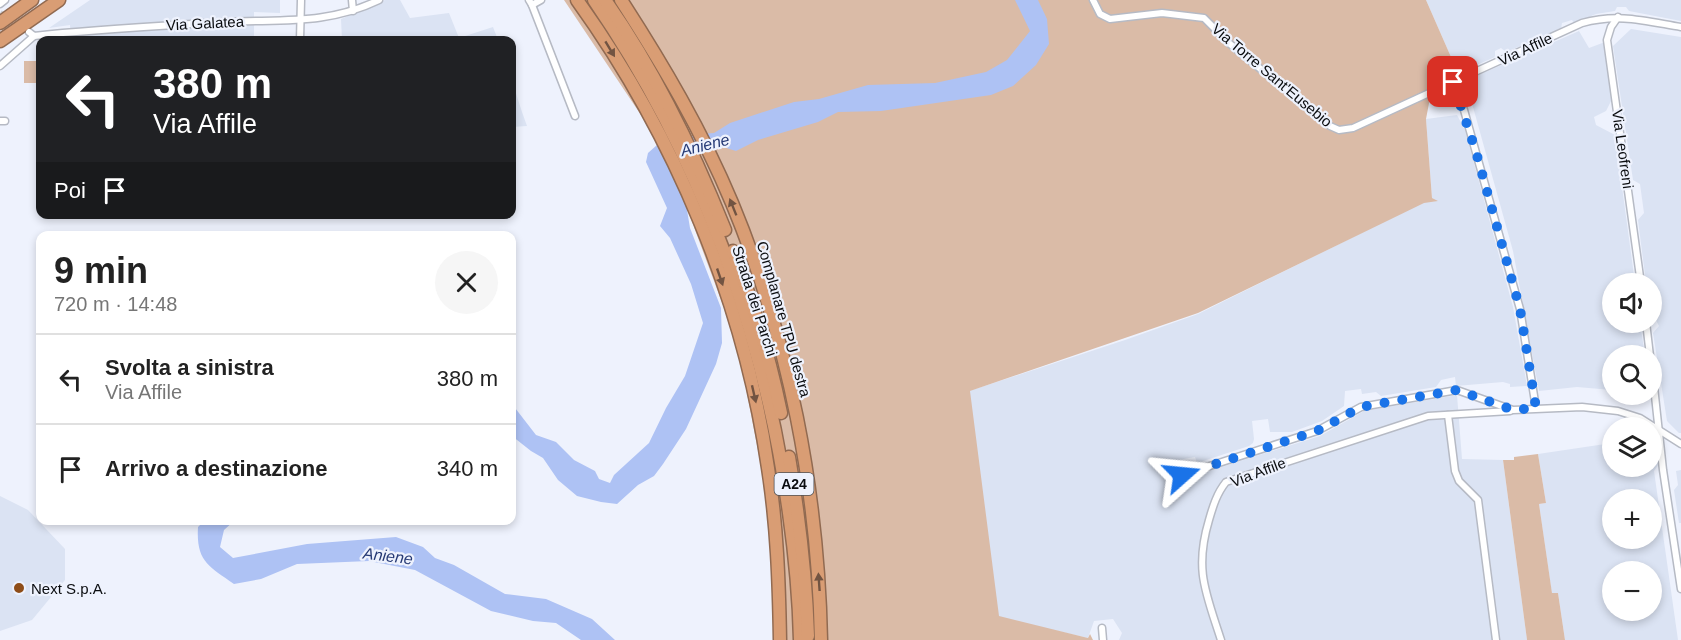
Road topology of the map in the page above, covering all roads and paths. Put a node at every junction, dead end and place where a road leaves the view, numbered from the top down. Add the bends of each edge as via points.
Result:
1 (5, 0) edge
2 (59, 0) edge
3 (65, 0) edge
4 (301, 0) edge
5 (352, 0) edge
6 (379, 0) edge
7 (541, 0) edge
8 (577, 0) edge
9 (594, 0) edge
10 (605, 0) edge
11 (621, 0) edge
12 (1093, 0) edge
13 (27, 2) edge
14 (531, 3) edge
15 (0, 4) edge
16 (352, 11) junction
17 (41, 12) junction
18 (1618, 17) junction
19 (302, 20) junction
20 (0, 23) edge
21 (1681, 27) edge
22 (69, 32) junction
23 (69, 36) edge
24 (300, 36) edge
25 (0, 41) edge
26 (0, 66) edge
27 (1453, 82) junction
28 (575, 116) dead end
29 (670, 119) junction
30 (1639, 273) edge
31 (756, 333) junction
32 (1536, 408) junction
33 (1513, 410) junction
34 (1448, 415) junction
35 (1637, 417) edge
36 (1662, 430) edge
37 (1681, 444) edge
38 (1662, 456) edge
39 (1182, 475) dead end
40 (777, 540) junction
41 (1681, 589) edge
42 (1102, 628) dead end
43 (780, 640) edge
44 (788, 640) edge
45 (800, 640) edge
46 (808, 640) edge
47 (821, 640) edge
48 (1103, 640) edge
49 (1221, 640) edge
50 (1497, 640) edge

1 - 15 street
2 - 17 highway
3 - 17 highway
4 - 19 street
5 - 16 street
6 - 16 street, Via Galatea
7 - 14 street
8 -> 40 highway via 655,127 708,243 739,338 765,448
9 - 29 highway, Strada dei Parchi / A24
10 - 29 highway, Strada dei Parchi / A24 via 632,40
47 -> 11 highway, Complanare TPU destra via 808,482 773,322 742,227 720,175 661,61
12 - 27 street, Via Torre Sant'Eusebio via 1100,14 1110,19 1162,13 1204,18 1230,44 1339,130 1353,128
13 - 20 highway
14 - 28 street
16 - 19 street, Via Galatea
17 - 25 highway
18 - 21 street, Via Affile
18 - 27 street, Via Affile via 1581,23
18 - 30 street, Via Leofreni via 1607,40
19 - 22 street, Via Galatea
19 - 24 street
22 - 23 street
22 - 26 street, Via Galatea via 31,34
27 - 32 street via 1520,309
29 - 31 highway, Strada dei Parchi / A24 via 706,182 745,282
31 - 45 highway, Strada dei Parchi / A24 via 782,460 794,547
31 - 46 highway, Strada dei Parchi / A24 via 779,405 798,514
32 - 33 street, Via Affile
32 - 35 street, Via Affile via 1582,406
33 - 34 street, Via Affile
33 - 39 street via 1457,390 1361,407 1317,431
34 - 49 street, Via Affile via 1428,416 1226,482 1215,502 1201,560 1204,587
34 - 50 street via 1455,471 1459,481 1478,500
36 - 37 street, Via Affile
38 - 41 street
40 - 43 highway
40 - 44 highway
42 - 48 street

